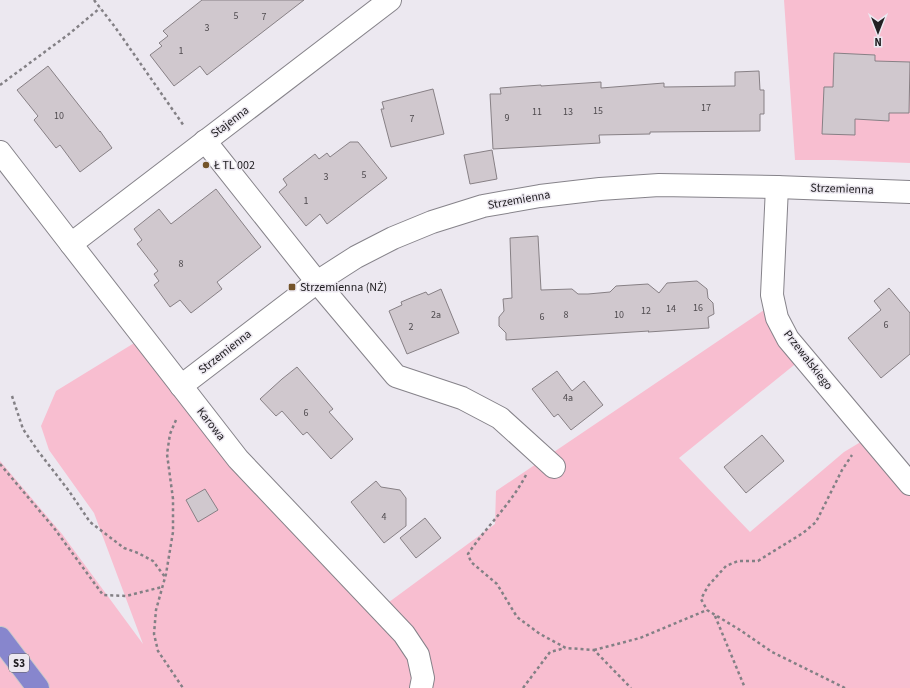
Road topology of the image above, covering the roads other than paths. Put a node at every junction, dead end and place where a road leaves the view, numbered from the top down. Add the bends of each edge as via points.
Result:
1 (390, 0) edge
2 (202, 144) junction
3 (0, 152) edge
4 (777, 187) junction
5 (910, 192) edge
6 (71, 244) junction
7 (317, 282) junction
8 (188, 394) junction
9 (554, 467) dead end
10 (910, 484) edge
11 (0, 638) edge
12 (38, 688) edge
13 (421, 688) edge

1 - 2 street, Stajenna
2 - 6 street, Stajenna
2 - 7 street
3 - 6 street, Karowa
4 - 5 street, Strzemienna
4 - 7 street, Strzemienna via 659,185 540,196 484,206 432,222 393,238 356,257
4 - 10 street, Przewalskiego via 772,295 777,318 788,339
6 - 8 street, Karowa
7 - 8 street, Strzemienna
7 - 9 street via 396,376 462,398 500,418
8 - 13 street, Karowa via 238,459 404,634 418,655
11 - 12 highway, S3

